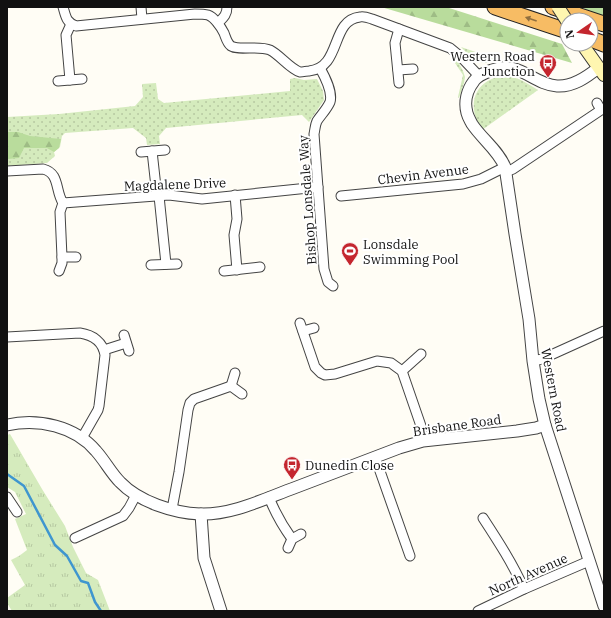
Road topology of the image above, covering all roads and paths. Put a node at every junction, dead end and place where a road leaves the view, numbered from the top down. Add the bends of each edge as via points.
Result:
1 (63, 7) edge
2 (141, 7) edge
3 (227, 7) edge
4 (494, 7) edge
5 (553, 7) edge
6 (142, 19) junction
7 (218, 23) junction
8 (71, 24) junction
9 (604, 24) edge
10 (559, 28) edge
11 (399, 29) junction
12 (587, 52) edge
13 (320, 68) junction
14 (413, 69) dead end
15 (398, 70) junction
16 (601, 71) edge
17 (479, 76) junction
18 (82, 79) dead end
19 (70, 80) junction
20 (58, 81) dead end
21 (399, 83) dead end
22 (597, 103) dead end
23 (152, 150) junction
24 (165, 150) dead end
25 (141, 152) dead end
26 (506, 170) junction
27 (7, 171) edge
28 (318, 187) junction
29 (235, 195) junction
30 (158, 196) junction
31 (341, 196) dead end
32 (63, 203) junction
33 (62, 257) junction
34 (76, 257) dead end
35 (166, 264) junction
36 (177, 264) dead end
37 (151, 265) dead end
38 (260, 267) dead end
39 (237, 270) junction
40 (59, 271) dead end
41 (224, 272) dead end
42 (333, 286) dead end
43 (314, 328) dead end
44 (604, 331) edge
45 (7, 337) edge
46 (126, 343) dead end
47 (104, 350) junction
48 (421, 354) dead end
49 (533, 361) junction
50 (402, 371) junction
51 (235, 373) dead end
52 (231, 386) junction
53 (242, 394) dead end
54 (7, 425) edge
55 (545, 425) junction
56 (82, 438) junction
57 (423, 441) junction
58 (375, 457) junction
59 (136, 495) junction
60 (7, 497) edge
61 (269, 498) junction
62 (172, 509) junction
63 (16, 512) dead end
64 (201, 514) junction
65 (482, 518) dead end
66 (84, 534) junction
67 (301, 534) dead end
68 (75, 538) dead end
69 (292, 538) junction
70 (88, 543) dead end
71 (288, 548) dead end
72 (410, 556) dead end
73 (589, 561) junction
74 (524, 589) junction
75 (604, 606) edge
76 (221, 611) edge
77 (478, 611) edge

1 - 8 street via 66,19
2 - 6 street
3 - 7 street via 224,17
10 -> 4 highway
5 - 9 highway
6 - 7 street via 195,14 208,15
6 - 8 street via 76,26
7 - 13 street via 227,43 234,47 271,50 300,72
8 - 19 street via 66,35
11 - 13 street via 372,19 352,19 342,30 328,61
11 - 15 street via 395,43
11 - 17 street via 450,48
12 - 16 main road
13 - 28 street, Bishop Lonsdale Way via 329,89 330,101 316,122 314,134
14 - 15 street
15 - 21 street
16 - 17 street via 566,86 549,84 509,67 498,68
17 - 26 street, Western Road via 466,95 467,114
18 - 19 street
19 - 20 street
22 - 26 street via 601,110 513,169
23 - 24 street
23 - 25 street
23 - 30 street
26 - 31 street, Chevin Avenue via 463,184
26 - 49 street, Western Road
27 - 32 street via 48,170 55,178
28 - 29 street, Magdalene Drive
28 - 42 street, Bishop Lonsdale Way via 324,269 328,282
29 - 30 street, Magdalene Drive via 202,199
29 - 39 street via 237,219 234,235
30 - 32 street, Magdalene Drive
30 - 35 street
32 - 33 street via 60,212
33 - 34 street
33 - 40 street
35 - 36 street
35 - 37 street
38 - 39 street
39 - 41 street
43 - 50 street via 301,327 315,367 325,375 377,361 391,363
44 - 49 street
45 - 47 street via 80,333 98,340
46 - 47 street
47 - 56 street via 98,410
48 - 50 street
49 - 55 street, Western Road
50 - 57 street via 421,426
51 - 52 street
52 - 53 street
52 - 62 street via 194,399 190,403
54 - 56 street, Brisbane Road via 48,424 66,429
55 - 57 street, Brisbane Road via 517,431
55 - 73 street, Western Road
56 - 59 street, Brisbane Road via 96,450 120,483
57 - 58 street, Brisbane Road
58 - 61 street, Brisbane Road
58 - 72 street
59 - 62 street, Brisbane Road via 156,505
59 - 66 street via 123,516
60 - 63 street
61 - 64 street, Brisbane Road via 232,510
61 - 69 street via 276,515
62 - 64 street, Brisbane Road
64 - 76 street via 204,558
65 - 74 street via 498,541
66 - 68 street
66 - 70 street
67 - 69 street
69 - 71 street
73 - 74 street, North Avenue
73 - 75 street, Western Road
74 - 77 street, North Avenue

